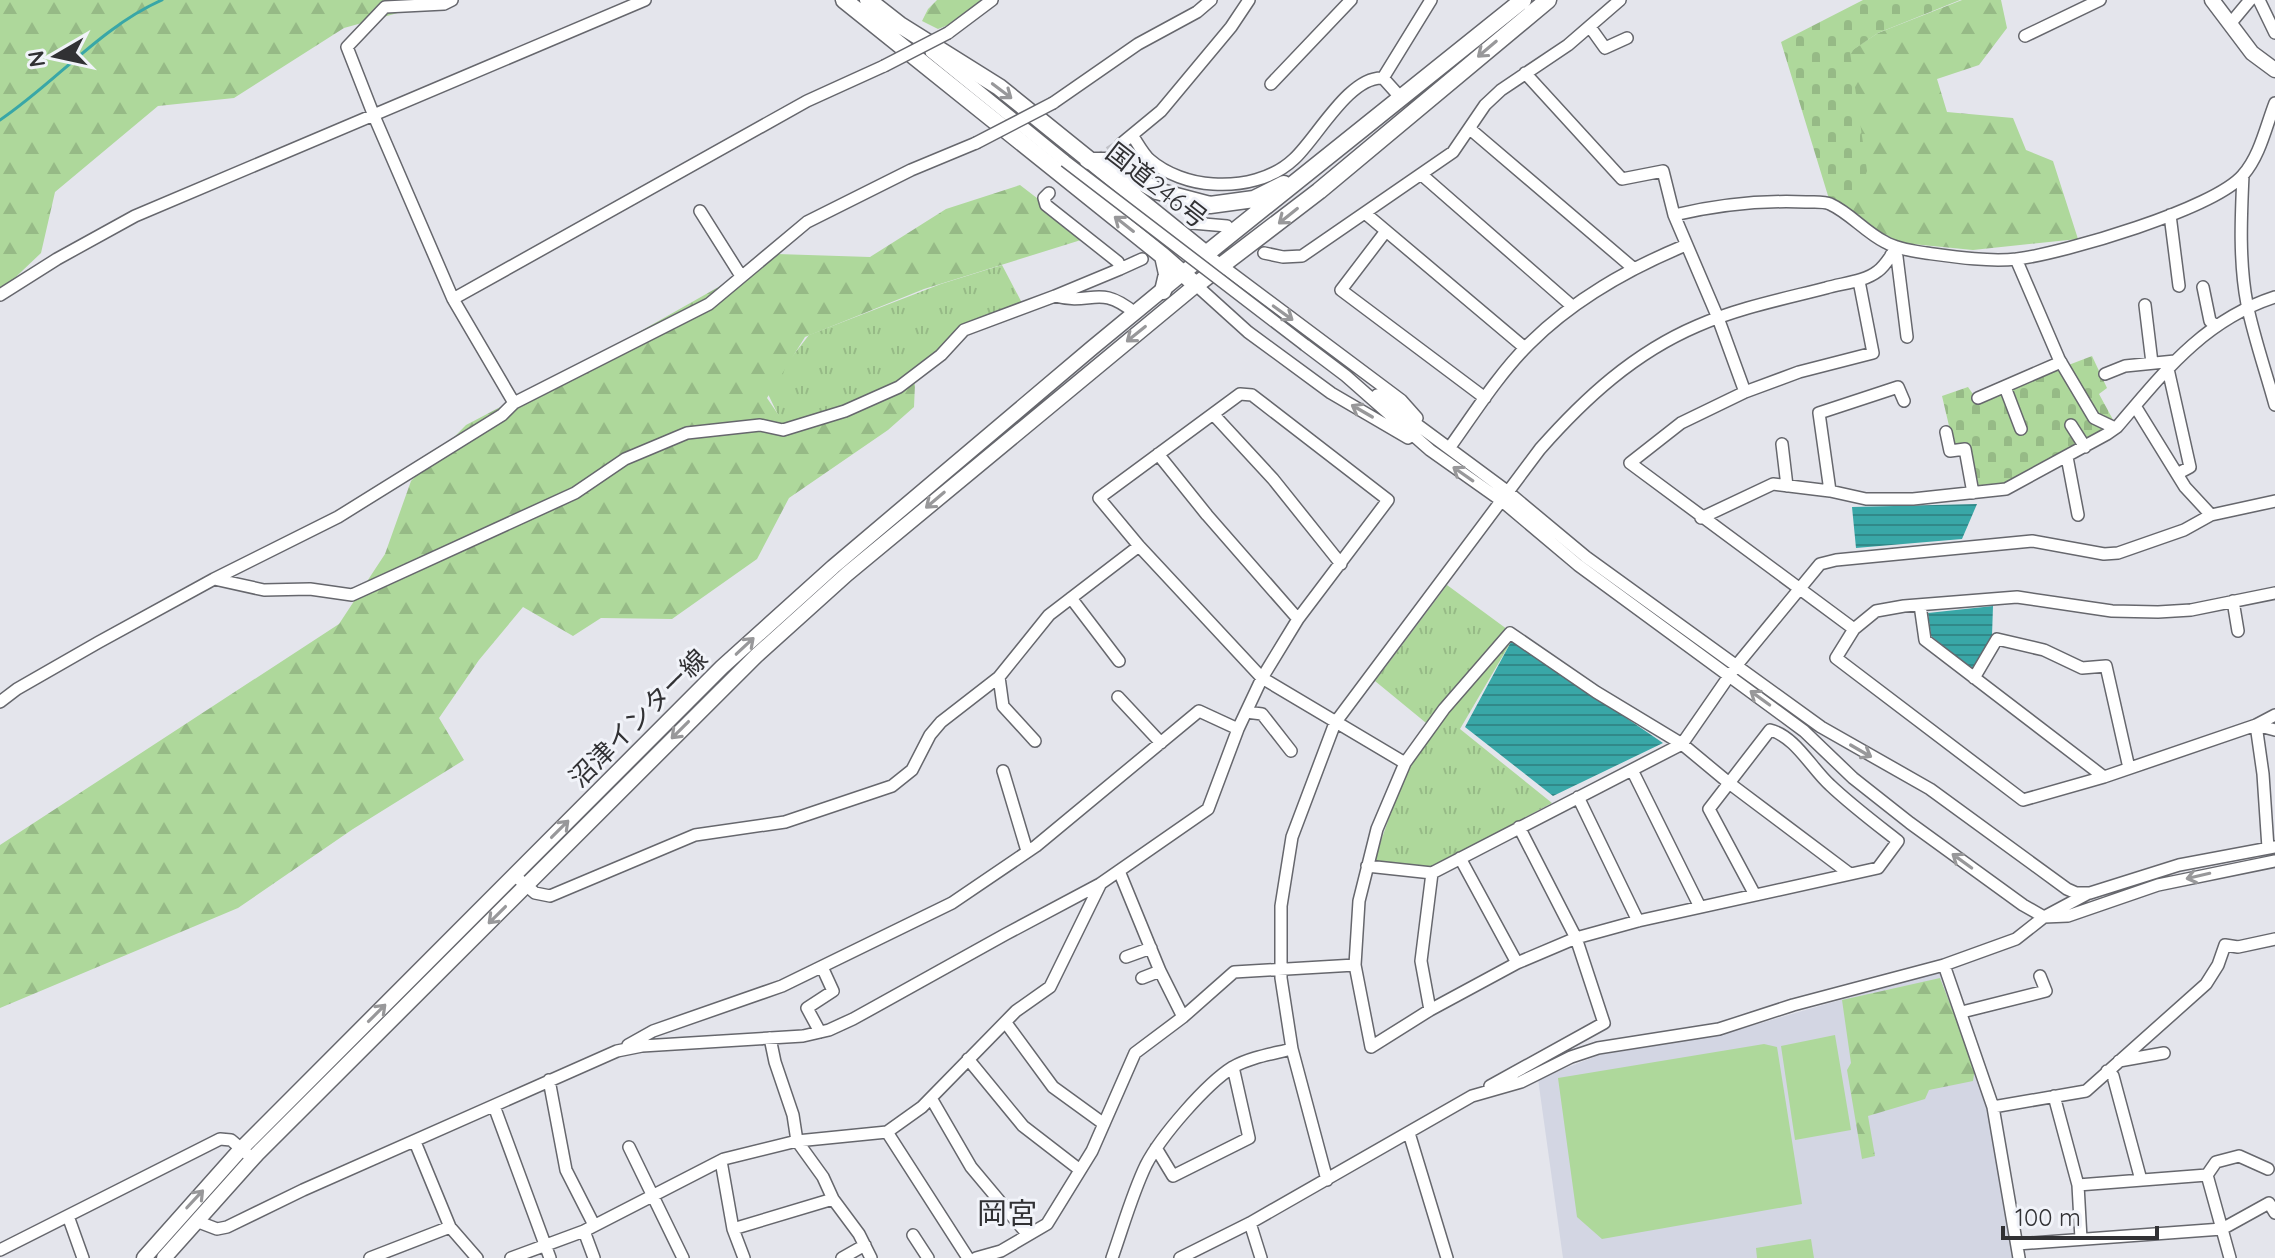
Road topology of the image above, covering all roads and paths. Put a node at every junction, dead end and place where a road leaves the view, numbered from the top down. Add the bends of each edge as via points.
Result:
1 (452, 0) edge
2 (645, 0) edge
3 (844, 0) edge
4 (868, 0) edge
5 (992, 0) edge
6 (1211, 0) edge
7 (1249, 0) edge
8 (1351, 0) edge
9 (1431, 0) edge
10 (1523, 0) edge
11 (1548, 0) edge
12 (1620, 0) edge
13 (2100, 0) edge
14 (2212, 0) edge
15 (2250, 0) edge
16 (2259, 0) edge
17 (2230, 24) junction
18 (900, 25) junction
19 (1590, 27) junction
20 (2275, 33) edge
21 (2025, 36) dead end
22 (1627, 38) dead end
23 (897, 44) junction
24 (2275, 70) edge
25 (1525, 73) junction
26 (1383, 78) junction
27 (1271, 84) dead end
28 (1401, 98) junction
29 (2275, 103) edge
30 (374, 116) junction
31 (1370, 123) junction
32 (1470, 129) junction
33 (1132, 135) junction
34 (1040, 141) junction
35 (1121, 144) tunnel mouth
36 (1088, 161) junction
37 (1422, 175) junction
38 (2243, 175) junction
39 (1049, 193) dead end
40 (700, 211) dead end
41 (1366, 214) junction
42 (1674, 215) junction
43 (2170, 215) junction
44 (1192, 223) dead end
45 (1227, 226) dead end
46 (1386, 231) junction
47 (1686, 245) junction
48 (1894, 251) junction
49 (1264, 253) dead end
50 (1206, 254) junction
51 (1163, 256) junction
52 (1142, 259) dead end
53 (2016, 259) junction
54 (1220, 266) junction
55 (1633, 268) junction
56 (1120, 269) junction
57 (741, 276) junction
58 (1190, 280) junction
59 (1859, 281) junction
60 (2179, 286) dead end
61 (2203, 287) dead end
62 (1163, 291) junction
63 (0, 295) edge
64 (1055, 296) junction
65 (2275, 297) edge
66 (453, 299) junction
67 (2145, 305) dead end
68 (1572, 306) junction
69 (2248, 306) junction
70 (1135, 313) junction
71 (1718, 318) junction
72 (2215, 325) junction
73 (1907, 337) dead end
74 (1525, 348) junction
75 (2061, 362) junction
76 (2152, 363) junction
77 (2171, 365) junction
78 (2105, 374) dead end
79 (2005, 387) junction
80 (1745, 392) junction
81 (1485, 398) junction
82 (1978, 398) dead end
83 (1904, 401) dead end
84 (514, 403) junction
85 (2275, 405) edge
86 (2135, 406) junction
87 (1213, 414) junction
88 (2071, 425) dead end
89 (2115, 428) junction
90 (2021, 429) dead end
91 (1946, 432) dead end
92 (1782, 444) dead end
93 (1434, 446) junction
94 (1450, 447) junction
95 (2085, 447) junction
96 (1158, 454) junction
97 (2067, 457) junction
98 (2177, 474) junction
99 (1787, 486) junction
100 (1830, 491) junction
101 (1973, 493) junction
102 (1505, 496) junction
103 (2275, 501) edge
104 (2078, 515) dead end
105 (2211, 515) junction
106 (1701, 518) junction
107 (1139, 546) junction
108 (1341, 564) junction
109 (214, 579) junction
110 (1797, 588) junction
111 (2275, 593) edge
112 (1071, 598) junction
113 (2233, 601) junction
114 (1920, 605) junction
115 (1298, 619) junction
116 (1854, 629) junction
117 (2238, 631) dead end
118 (1119, 661) dead end
119 (1733, 671) junction
120 (999, 677) junction
121 (1262, 678) junction
122 (1974, 678) junction
123 (1118, 697) dead end
124 (0, 702) edge
125 (1246, 712) junction
126 (2275, 715) edge
127 (1335, 723) junction
128 (2256, 725) junction
129 (1238, 729) junction
130 (2275, 730) edge
131 (1035, 741) dead end
132 (1161, 743) junction
133 (1682, 744) junction
134 (1291, 751) dead end
135 (1405, 763) junction
136 (2129, 768) junction
137 (1632, 770) junction
138 (1003, 771) dead end
139 (2104, 777) junction
140 (1729, 783) junction
141 (1578, 797) junction
142 (2270, 800) edge
143 (1519, 827) junction
144 (2271, 848) edge
145 (1027, 851) junction
146 (1460, 858) junction
147 (2275, 865) edge
148 (1367, 866) junction
149 (1119, 871) junction
150 (1432, 873) junction
151 (1850, 874) junction
152 (520, 880) junction
153 (1100, 884) junction
154 (2090, 893) junction
155 (1755, 895) junction
156 (1700, 907) junction
157 (2044, 917) junction
158 (1638, 921) junction
159 (1576, 938) junction
160 (2275, 939) edge
161 (1151, 948) junction
162 (1126, 957) dead end
163 (1517, 963) junction
164 (1355, 965) junction
165 (1944, 965) junction
166 (822, 967) junction
167 (1281, 969) junction
168 (1160, 971) junction
169 (2040, 976) dead end
170 (1142, 978) dead end
171 (1430, 1010) junction
172 (1962, 1012) junction
173 (1183, 1017) junction
174 (1006, 1023) junction
175 (820, 1032) junction
176 (770, 1038) junction
177 (1292, 1049) junction
178 (617, 1051) junction
179 (2164, 1053) dead end
180 (968, 1059) junction
181 (2119, 1061) junction
182 (1233, 1067) junction
183 (2107, 1071) junction
184 (549, 1080) junction
185 (1472, 1096) junction
186 (2054, 1096) junction
187 (931, 1098) junction
188 (494, 1106) junction
189 (1993, 1107) junction
190 (1104, 1124) junction
191 (887, 1132) junction
192 (1409, 1133) junction
193 (797, 1141) junction
194 (415, 1142) junction
195 (629, 1147) dead end
196 (1156, 1148) junction
197 (247, 1154) junction
198 (721, 1161) junction
199 (2268, 1169) dead end
200 (1080, 1170) junction
201 (2207, 1175) junction
202 (1327, 1180) junction
203 (2141, 1180) junction
204 (2078, 1185) junction
205 (653, 1195) junction
206 (833, 1199) junction
207 (2273, 1205) edge
208 (68, 1216) junction
209 (196, 1221) junction
210 (1250, 1223) junction
211 (450, 1227) junction
212 (589, 1228) junction
213 (733, 1229) junction
214 (2222, 1229) junction
215 (913, 1235) dead end
216 (1028, 1235) junction
217 (2081, 1239) junction
218 (2017, 1244) junction
219 (546, 1245) junction
220 (865, 1245) junction
221 (0, 1250) edge
222 (1003, 1254) edge
223 (1199, 1254) edge
224 (83, 1258) edge
225 (144, 1258) edge
226 (164, 1258) edge
227 (370, 1258) edge
228 (477, 1258) edge
229 (511, 1258) edge
230 (550, 1258) edge
231 (594, 1258) edge
232 (683, 1258) edge
233 (744, 1258) edge
234 (842, 1258) edge
235 (871, 1258) edge
236 (928, 1258) edge
237 (968, 1258) edge
238 (976, 1258) edge
239 (1112, 1258) edge
240 (1180, 1258) edge
241 (1261, 1258) edge
242 (1447, 1258) edge
243 (2019, 1258) edge
244 (2230, 1258) edge

1 - 30 street via 385,7 347,47
2 - 30 street
3 - 23 highway, 国道246号
4 - 18 highway, 国道246号
5 - 66 street, bridge via 948,33 807,101
6 - 57 street, bridge via 1053,103 807,222
7 - 33 street via 1161,111
8 - 27 street
9 - 26 street
10 - 28 highway, 国道246号
11 -> 54 highway
12 - 19 street
13 - 21 street
14 - 17 main road
15 - 17 street
16 - 20 street
17 - 24 main road via 2252,53
18 - 34 street
18 -> 36 highway, 国道246号 via 999,87
19 - 22 street via 1605,48
19 - 25 street
23 - 34 street
51 -> 23 highway, 国道246号
25 - 32 street via 1485,105
25 - 42 street via 1622,179 1663,171
26 - 28 street
26 - 33 street via 1357,87 1294,160 1244,183 1184,179 1149,159
28 - 31 highway, 国道246号
29 - 38 street
30 - 63 street via 135,216
30 - 66 street
31 - 36 highway via 1280,186 1231,204 1169,196 1106,161
31 - 50 highway, 国道246号
32 - 37 street via 1453,152
32 - 55 street
33 - 35 street
34 - 93 street, bridge via 1346,376 1390,404
36 - 50 highway, 国道246号
37 - 41 street
37 - 68 street
38 - 43 street
38 - 69 street via 2241,229
39 - 56 street via 1046,205
40 - 57 street
41 - 46 street
41 - 49 street via 1302,256
42 - 47 street
42 - 48 street via 1773,201 1828,203
43 - 53 street
43 - 60 street
44 - 45 street
46 - 74 street
46 - 81 street via 1341,290
47 - 55 street
47 - 71 street
48 - 53 street
48 - 59 street via 1878,271
48 - 73 street
50 - 54 street
50 - 58 main road, 沼津インター線
51 - 58 highway, 国道246号
51 - 62 highway
52 - 56 street
53 - 75 street
54 - 58 highway
54 -> 93 street via 1401,400
55 - 68 street
56 - 64 street
57 - 84 street via 709,304
58 - 62 main road, 沼津インター線
93 -> 58 street via 1328,396
58 -> 152 main road, 沼津インター線 via 847,574
59 - 71 street
59 - 80 street via 1873,353
61 - 72 street
62 - 70 main road, 沼津インター線
64 - 70 street via 1105,296
64 - 109 street via 964,330 899,387 845,411 783,430 760,425 687,433 625,459 575,493 352,595 264,590
65 - 69 street
66 - 84 street
67 - 76 street
68 - 74 street
69 - 72 street
69 - 85 street
152 -> 70 main road, 沼津インター線 via 768,624
71 - 80 street
71 - 102 street via 1649,351 1609,379 1540,449
72 - 77 street
74 - 81 street
75 - 79 street
75 - 89 street via 2094,418
76 - 77 street
76 - 78 street
77 - 86 street
77 - 98 street via 2190,467
79 - 82 street
79 - 90 street
80 - 106 street via 1681,423 1630,463
81 - 94 street
83 - 100 street via 1898,387 1819,413
84 - 109 street via 338,517
86 - 89 street
86 - 98 street
87 - 96 street
87 - 108 street
87 - 108 street via 1240,394 1252,395 1388,500
88 - 95 street
89 - 95 street
91 - 101 street via 1950,451 1965,449
92 - 99 street
93 - 94 street
102 -> 93 street
94 - 102 street
95 - 97 street
96 - 107 street via 1099,498
96 - 115 street
97 - 101 street via 2006,489
97 - 104 street
98 - 105 street
99 - 100 street
99 - 106 street via 1773,484
100 - 101 street via 1866,499
102 - 119 street
102 - 127 street
103 - 105 street
105 - 110 street via 2118,553 2032,541 1836,560 1820,564
106 - 110 street
107 - 112 street
107 - 121 street
108 - 115 street
109 - 124 street
110 - 116 street
110 - 119 street
111 - 113 street
112 - 118 street
112 - 120 street via 1049,615
113 - 114 street via 2158,612 2017,597
113 - 117 street
114 - 116 street via 1876,611
114 - 122 street via 1925,640
115 - 121 street
116 - 139 street via 1836,658 2023,800
119 - 133 street
119 -> 154 street via 1930,789 2067,889
157 -> 119 street via 1853,778
120 - 131 street via 1003,706
120 - 152 street via 941,722 912,770 892,786 785,822 695,835 550,896
121 - 125 street
121 - 127 street
122 - 136 street via 1997,639 2044,650 2082,668 2106,666
122 - 139 street
123 - 132 street
125 - 129 street
125 - 134 street via 1262,714
126 - 128 street
127 - 135 street
127 - 167 street via 1292,837 1281,906
128 - 130 street
128 - 136 street
128 - 142 street
129 - 132 street via 1199,711
129 - 149 street via 1208,809
132 - 145 street
133 - 135 street via 1510,633
133 - 137 street
133 - 140 street
135 - 148 street
136 - 139 street
137 - 141 street
137 - 156 street
138 - 145 street
140 - 151 street
140 - 151 street via 1770,730 1776,731 1829,785 1898,841 1878,868
140 - 155 street via 1709,809
141 - 143 street
141 - 158 street
142 - 144 street
143 - 146 street
143 - 159 street
144 - 154 street via 2179,865
145 - 166 street via 952,903
146 - 150 street
146 - 163 street
147 -> 157 street via 2158,885 2068,916
148 - 150 street
148 - 164 street
149 - 153 street
149 - 161 street
150 - 171 street via 1421,961
151 - 155 street
152 - 197 main road, 沼津インター線
153 - 174 street via 1050,987
153 - 175 street
154 - 157 street
155 - 156 street
156 - 158 street
157 - 165 street via 2016,939
158 - 159 street
159 - 163 street
159 - 185 street via 1604,1023
160 - 181 street via 2225,945 2206,984
161 - 162 street
161 - 168 street
163 - 171 street
164 - 167 street
164 - 171 street via 1371,1047
165 - 172 street
165 - 185 street via 1719,1029 1598,1048 1521,1082
166 - 175 street via 833,991 807,1008
166 - 178 street via 653,1031
167 - 173 street via 1234,972
167 - 177 street
168 - 170 street
168 - 173 street
169 - 172 street via 2046,991
172 - 189 street
173 - 190 street via 1135,1053
174 - 180 street
174 - 190 street via 1053,1087
175 - 176 street
176 - 178 street
176 - 193 street
177 - 182 street
177 - 202 street
178 - 184 street
179 - 181 street
180 - 187 street
180 - 200 street via 1023,1126
181 - 183 street
182 - 196 street via 1207,1088
182 - 196 street via 1249,1138 1173,1176
183 - 186 street via 2086,1091
183 - 203 street via 2113,1076
184 - 188 street
184 - 212 street via 566,1170
185 - 192 street
186 - 189 street
186 - 204 street
187 - 191 street
187 - 216 street via 971,1167
188 - 194 street
188 - 219 street
189 - 218 street
190 - 200 street
191 - 193 street
191 - 237 street
192 - 202 street
192 - 242 street
193 - 198 street
193 - 206 street
194 - 209 street via 227,1227
194 - 211 street
195 - 205 street
196 - 239 street
197 - 208 street via 231,1140 220,1139
197 - 209 main road, 沼津インター線
225 -> 197 main road, 沼津インター線
198 - 205 street
198 - 213 street
199 - 201 street via 2239,1156 2216,1162
200 - 216 street via 1047,1224
201 - 203 street
201 - 214 street
202 - 210 street
203 - 204 street
204 - 217 street
205 - 212 street
205 - 232 street
206 - 213 street
206 - 220 street
207 - 214 street
208 - 221 street
208 - 224 street
209 - 226 main road, 沼津インター線
210 - 223 street
210 - 241 street
211 - 227 street
211 - 228 street
212 - 219 street
212 - 231 street
213 - 233 street
214 - 217 street
214 - 244 street
215 - 236 street
216 - 222 street
217 - 218 street
218 - 243 street
219 - 229 street
219 - 230 street
220 - 234 street
220 - 235 street
222 - 238 street
223 - 240 street

